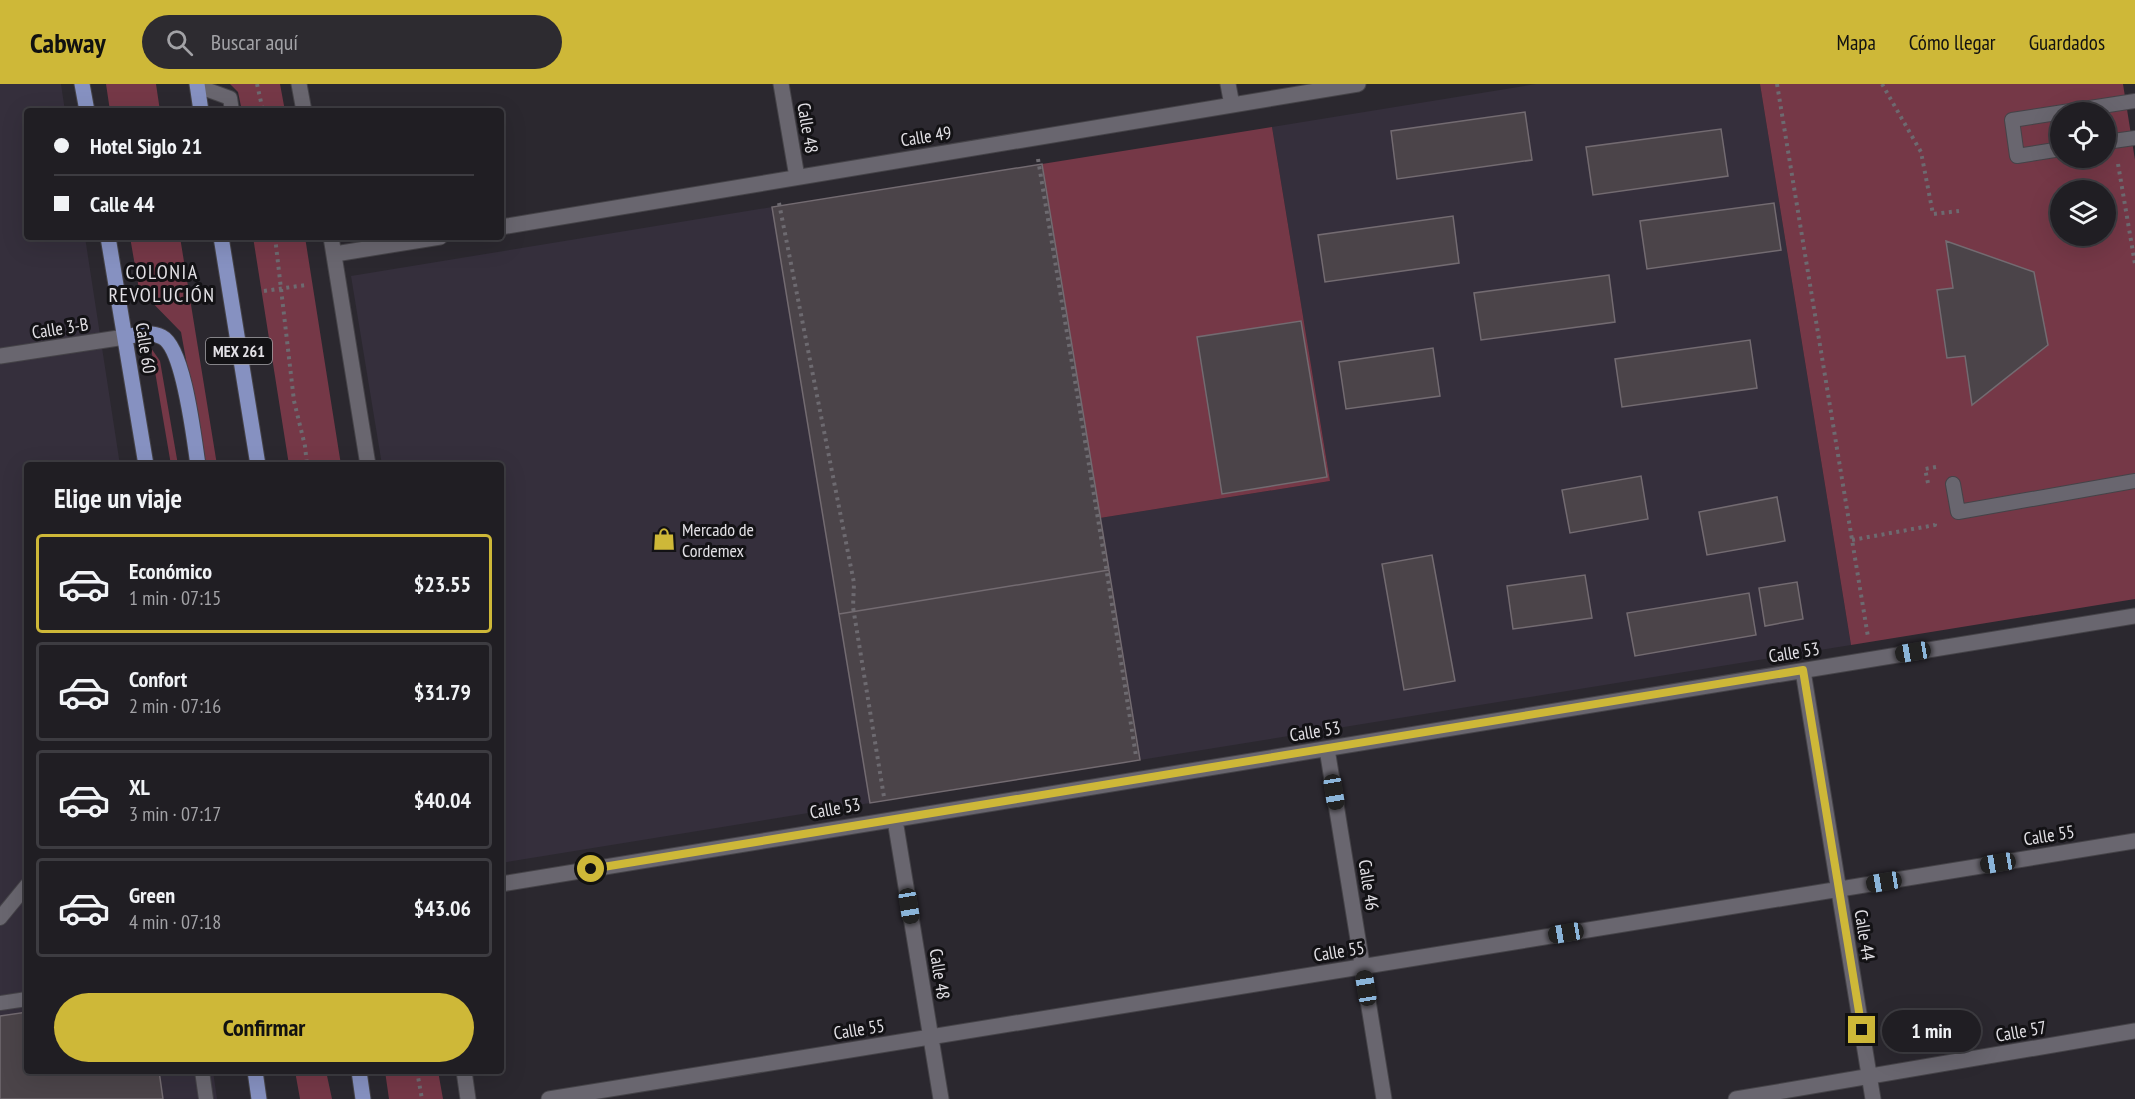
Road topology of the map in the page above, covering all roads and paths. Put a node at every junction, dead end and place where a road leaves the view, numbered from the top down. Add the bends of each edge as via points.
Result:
1 (82, 84) edge
2 (257, 84) edge
3 (299, 84) edge
4 (781, 84) edge
5 (1228, 84) edge
6 (1358, 84) edge
7 (1777, 84) edge
8 (1882, 84) edge
9 (197, 85) edge
10 (2135, 101) edge
11 (2116, 104) edge
12 (1232, 105) junction
13 (86, 108) edge
14 (201, 108) edge
15 (232, 108) edge
16 (262, 108) edge
17 (303, 108) edge
18 (2050, 114) edge
19 (1034, 138) junction
20 (2135, 138) edge
21 (2116, 141) edge
22 (2050, 151) edge
23 (2118, 158) dead end
24 (797, 177) junction
25 (775, 181) junction
26 (1959, 211) dead end
27 (504, 226) edge
28 (109, 240) edge
29 (221, 240) edge
30 (275, 240) edge
31 (332, 240) edge
32 (421, 240) edge
33 (335, 254) junction
34 (2135, 264) edge
35 (306, 285) dead end
36 (280, 289) junction
37 (264, 291) dead end
38 (125, 337) junction
39 (0, 357) edge
40 (146, 462) edge
41 (197, 462) edge
42 (258, 462) edge
43 (307, 462) edge
44 (368, 462) edge
45 (1946, 465) dead end
46 (2135, 481) edge
47 (1953, 484) dead end
48 (1929, 491) dead end
49 (1934, 514) dead end
50 (1852, 540) junction
51 (2135, 616) edge
52 (1868, 638) dead end
53 (1803, 670) junction
54 (1327, 748) junction
55 (1139, 780) junction
56 (889, 820) junction
57 (2135, 841) edge
58 (504, 884) edge
59 (24, 889) edge
60 (1838, 890) junction
61 (0, 918) edge
62 (1362, 966) junction
63 (24, 999) edge
64 (0, 1003) edge
65 (2135, 1031) edge
66 (931, 1037) junction
67 (202, 1074) edge
68 (255, 1074) edge
69 (359, 1074) edge
70 (418, 1074) edge
71 (464, 1074) edge
72 (1869, 1077) junction
73 (206, 1099) edge
74 (259, 1099) edge
75 (363, 1099) edge
76 (422, 1099) edge
77 (468, 1099) edge
78 (549, 1099) edge
79 (941, 1099) edge
80 (1384, 1099) edge
81 (1736, 1099) edge
82 (1873, 1099) edge

1 - 13 main road
2 - 16 path
3 - 17 street
4 - 24 street, Calle 48
5 - 12 street
6 - 12 street, Calle 49
7 - 50 path
8 - 26 path via 1921,152 1933,214
9 - 14 main road
9 - 15 lane via 230,98
10 - 11 lane
12 - 19 street, Calle 49
18 - 22 lane via 2012,120 2017,156
19 - 24 street, Calle 49
19 - 55 path
20 - 21 lane
23 - 34 path
24 - 25 street, Calle 49
25 - 27 street, Calle 49
25 - 56 path via 854,584 853,607 886,810 882,812
28 - 38 main road, Calle 60
29 - 42 main road, MEX 261
30 - 36 path
31 - 33 street
32 - 33 street
33 - 44 street
35 - 36 path
36 - 37 path
36 - 43 path via 294,401
38 - 39 street, Calle 3-B
38 - 40 main road, Calle 60
38 - 41 main road via 151,333 169,343 180,364
45 - 48 path via 1925,469
46 - 47 lane via 1958,512
49 - 50 path via 1935,525
50 - 52 path
51 - 53 street, Calle 53
53 - 54 street, Calle 53
53 - 60 street, Calle 44
54 - 55 street, Calle 53
54 - 62 street, Calle 46
55 - 56 street, Calle 53
56 - 58 street, Calle 53
56 - 66 street, Calle 48
57 - 60 street, Calle 55
59 - 61 lane
60 - 62 street, Calle 55
60 - 72 street, Calle 44
62 - 66 street, Calle 55
62 - 80 street, Calle 46
63 - 64 lane
65 - 72 street, Calle 57
66 - 78 street, Calle 55
66 - 79 street, Calle 48
67 - 73 lane
68 - 74 main road
69 - 75 main road
70 - 76 path
71 - 77 street
72 - 81 street, Calle 57
72 - 82 street, Calle 44

